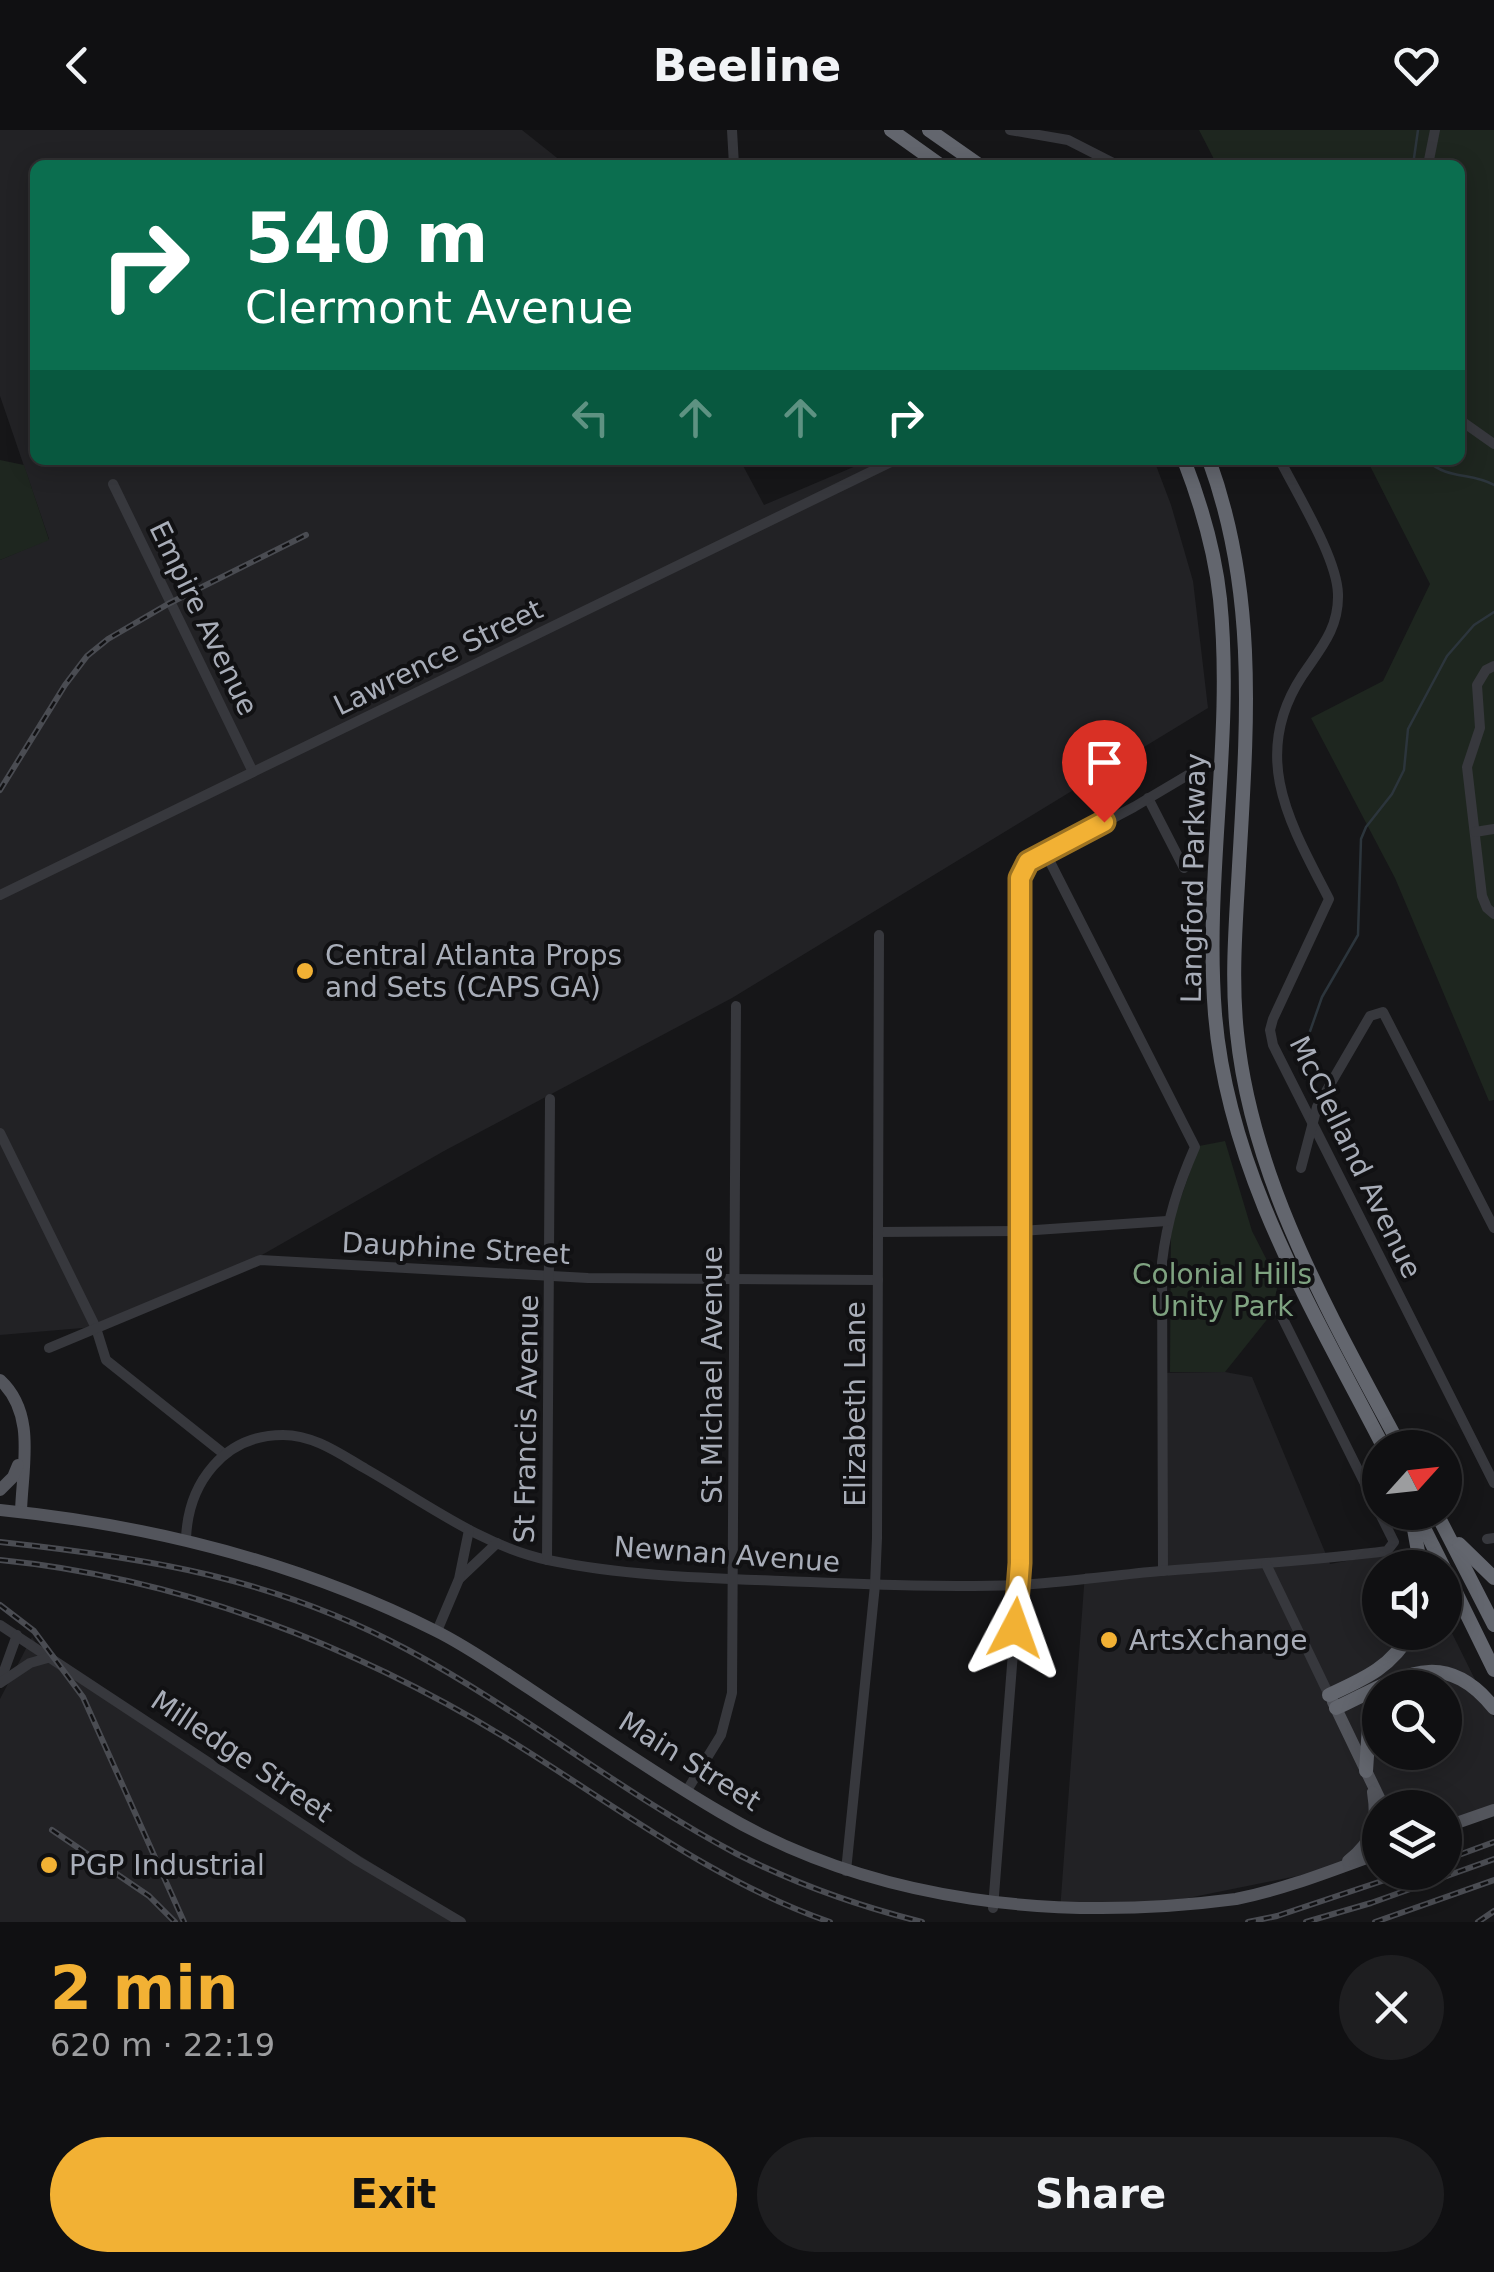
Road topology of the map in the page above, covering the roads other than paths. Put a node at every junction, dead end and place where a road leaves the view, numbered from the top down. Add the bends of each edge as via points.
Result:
1 (732, 130) edge
2 (890, 130) edge
3 (929, 130) edge
4 (1010, 130) edge
5 (1435, 130) edge
6 (734, 160) edge
7 (933, 160) edge
8 (972, 160) edge
9 (1107, 160) edge
10 (1429, 160) edge
11 (1465, 424) edge
12 (1494, 444) edge
13 (875, 465) edge
14 (1186, 465) edge
15 (1210, 465) edge
16 (1282, 465) edge
17 (113, 484) dead end
18 (1494, 666) edge
19 (1494, 727) edge
20 (1480, 728) junction
21 (254, 772) junction
22 (1193, 772) dead end
23 (1148, 798) junction
24 (1494, 829) edge
25 (1475, 832) junction
26 (1046, 852) junction
27 (1184, 868) dead end
28 (0, 895) edge
29 (1494, 914) edge
30 (879, 935) dead end
31 (736, 1006) dead end
32 (550, 1099) dead end
33 (1312, 1122) junction
34 (0, 1134) edge
35 (1301, 1168) dead end
36 (1167, 1221) junction
37 (1494, 1228) edge
38 (1021, 1231) junction
39 (878, 1232) junction
40 (550, 1276) junction
41 (735, 1279) junction
42 (878, 1280) junction
43 (1280, 1314) dead end
44 (96, 1328) junction
45 (49, 1348) dead end
46 (0, 1380) edge
47 (1375, 1430) edge
48 (1392, 1430) edge
49 (24, 1449) junction
50 (224, 1454) junction
51 (1494, 1483) edge
52 (0, 1490) edge
53 (0, 1510) edge
54 (21, 1512) junction
55 (470, 1530) junction
56 (1446, 1530) edge
57 (1450, 1530) edge
58 (186, 1539) junction
59 (497, 1542) junction
60 (547, 1560) junction
61 (1266, 1564) junction
62 (1163, 1571) junction
63 (1494, 1578) edge
64 (459, 1579) junction
65 (733, 1579) junction
66 (875, 1585) junction
67 (1018, 1585) junction
68 (1462, 1605) edge
69 (0, 1625) edge
70 (1494, 1625) edge
71 (437, 1631) junction
72 (18, 1635) junction
73 (1401, 1650) edge
74 (51, 1656) junction
75 (1494, 1670) edge
76 (1462, 1680) edge
77 (0, 1683) edge
78 (1362, 1694) edge
79 (1333, 1702) junction
80 (1494, 1708) edge
81 (1370, 1770) edge
82 (1370, 1780) junction
83 (1375, 1790) edge
84 (1379, 1790) edge
85 (686, 1792) junction
86 (1494, 1810) edge
87 (1462, 1820) edge
88 (1362, 1859) edge
89 (1341, 1867) junction
90 (846, 1871) junction
91 (992, 1908) junction
92 (460, 1922) edge

1 - 6 street
2 - 7 highway
3 - 8 highway
4 - 9 street via 1068,140
5 - 10 street
11 - 12 street
13 - 21 street, Lawrence Street
14 - 47 highway, Langford Parkway via 1220,596 1224,681 1212,973 1224,1082 1276,1235
15 - 48 highway, Langford Parkway via 1236,551 1247,656 1234,964 1247,1100 1287,1218
16 - 33 street, McClelland Avenue via 1338,588 1333,629 1290,698 1276,754 1285,810 1329,899 1270,1030
17 - 21 street, Empire Avenue
18 - 20 street via 1477,686
19 - 20 street
20 - 25 street via 1468,767
21 - 28 street, Lawrence Street
22 - 23 street
23 - 26 street
23 - 27 street
24 - 25 street
25 - 29 street via 1482,896
26 - 36 street via 1195,1147
26 - 38 street via 1028,862 1020,878
30 - 39 street, Elizabeth Lane
31 - 41 street, St Michael Avenue
32 - 40 street, St Francis Avenue
33 - 35 street
33 - 37 street via 1370,1016 1383,1012
33 - 51 street, McClelland Avenue
34 - 44 street
36 - 38 street
36 - 62 street
38 - 39 street
38 - 67 street
39 - 42 street, Elizabeth Lane
40 - 41 street, Dauphine Street
40 - 44 street, Dauphine Street via 260,1260
40 - 60 street, St Francis Avenue
41 - 42 street, Dauphine Street
41 - 65 street, St Michael Avenue
42 - 66 street, Elizabeth Lane
43 - 61 street, Newnan Avenue via 1394,1542 1387,1552
44 - 45 street, Dauphine Street
44 - 50 street via 106,1360
46 - 49 main road via 21,1410
49 - 52 main road
49 - 54 main road
50 - 55 street, Newnan Avenue via 264,1436 309,1439
50 - 58 street via 198,1485
53 - 54 main road, Main Street
54 - 58 main road, Main Street
55 - 59 street, Newnan Avenue
55 - 64 street
56 - 70 highway
57 - 63 highway
58 - 71 main road, Main Street via 312,1576
59 - 60 street, Newnan Avenue
59 - 64 street
60 - 65 street, Newnan Avenue
61 - 62 street, Newnan Avenue
61 - 79 street
62 - 67 street, Newnan Avenue
64 - 71 street
65 - 66 street, Newnan Avenue
65 - 85 street, St Michael Avenue via 730,1710
66 - 67 street, Newnan Avenue
66 - 90 street, Elizabeth Lane
67 - 91 street
68 - 75 highway
69 - 72 street, Milledge Street
71 - 85 main road, Main Street
72 - 74 street, Milledge Street
72 - 77 street
73 - 79 highway
74 - 77 street
74 - 92 street, Milledge Street
76 - 80 highway
78 - 79 highway
79 - 82 main road
81 - 82 highway
82 - 83 main road
82 - 84 main road
82 - 89 main road via 1372,1838
85 - 90 main road, Main Street
86 - 87 main road
88 - 89 main road, Main Street
89 - 91 main road, Main Street via 1240,1898 1146,1913
90 - 91 main road, Main Street

